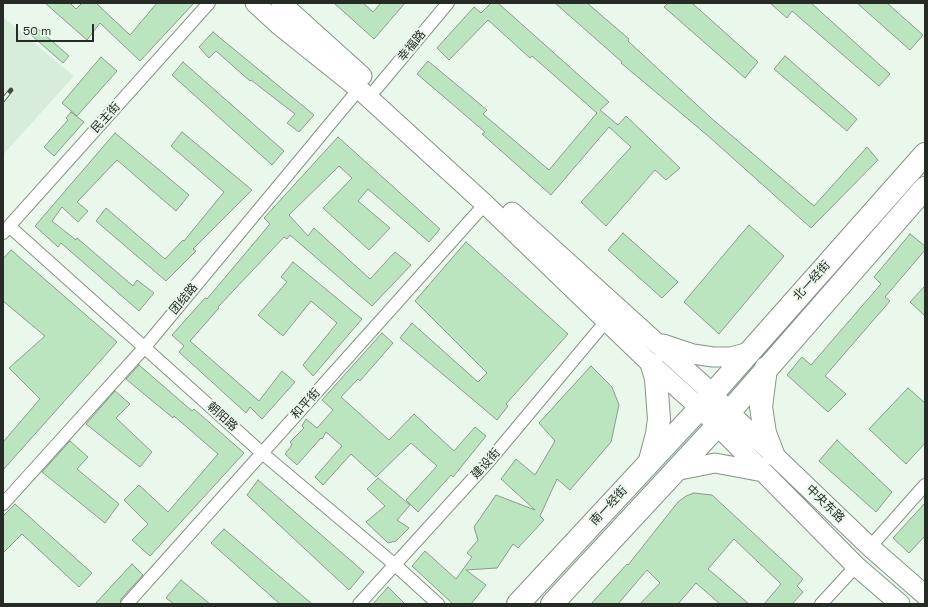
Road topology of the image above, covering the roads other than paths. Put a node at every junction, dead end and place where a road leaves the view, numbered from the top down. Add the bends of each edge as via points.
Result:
1 (209, 3) edge
2 (255, 3) edge
3 (448, 3) edge
4 (284, 13) edge
5 (367, 89) junction
6 (925, 154) edge
7 (925, 188) edge
8 (485, 204) junction
9 (6, 229) edge
10 (607, 320) junction
11 (656, 342) junction
12 (144, 348) junction
13 (749, 352) junction
14 (652, 365) junction
15 (766, 368) junction
16 (706, 400) junction
17 (722, 418) junction
18 (262, 453) junction
19 (768, 463) junction
20 (648, 464) junction
21 (675, 471) junction
22 (925, 485) edge
23 (3, 504) edge
24 (870, 546) junction
25 (394, 564) junction
26 (856, 566) junction
27 (925, 595) edge
28 (127, 604) edge
29 (359, 604) edge
30 (438, 604) edge
31 (518, 604) edge
32 (552, 604) edge
33 (821, 604) edge
34 (900, 604) edge

1 - 9 street, 民主街
2 - 4 main road
3 - 5 street, 幸福路
4 - 5 main road
5 - 8 main road
5 - 11 main road
5 - 12 street, 团结路
6 - 13 highway, 北一经街
7 - 15 highway, 北一经街
8 - 10 main road
8 - 18 street, 和平街
9 - 12 street, 朝阳路
10 - 14 main road
10 - 25 street, 建设街 via 490,460
11 - 13 main road via 693,354 713,357 731,357
11 - 16 main road
12 - 18 street, 朝阳路
12 - 23 street, 团结路
13 - 16 highway, 北一经街
14 - 16 main road
14 - 20 highway via 656,379 659,419
15 - 17 highway, 北一经街
15 - 19 highway via 761,407
16 - 17 main road, 中央东路
16 - 20 highway, 南一经街
17 - 19 main road, 中央东路
17 - 21 highway, 南一经街
18 - 25 street, 朝阳路
18 - 28 street, 和平街
19 - 21 main road via 715,463
19 - 24 main road, 中央东路
19 - 26 main road, 中央东路
20 - 31 highway, 南一经街
21 - 32 highway, 南一经街
22 - 24 street
24 - 27 main road, 中央东路
25 - 29 street, 建设街
25 - 30 street, 朝阳路
26 - 33 street
26 - 34 main road, 中央东路

